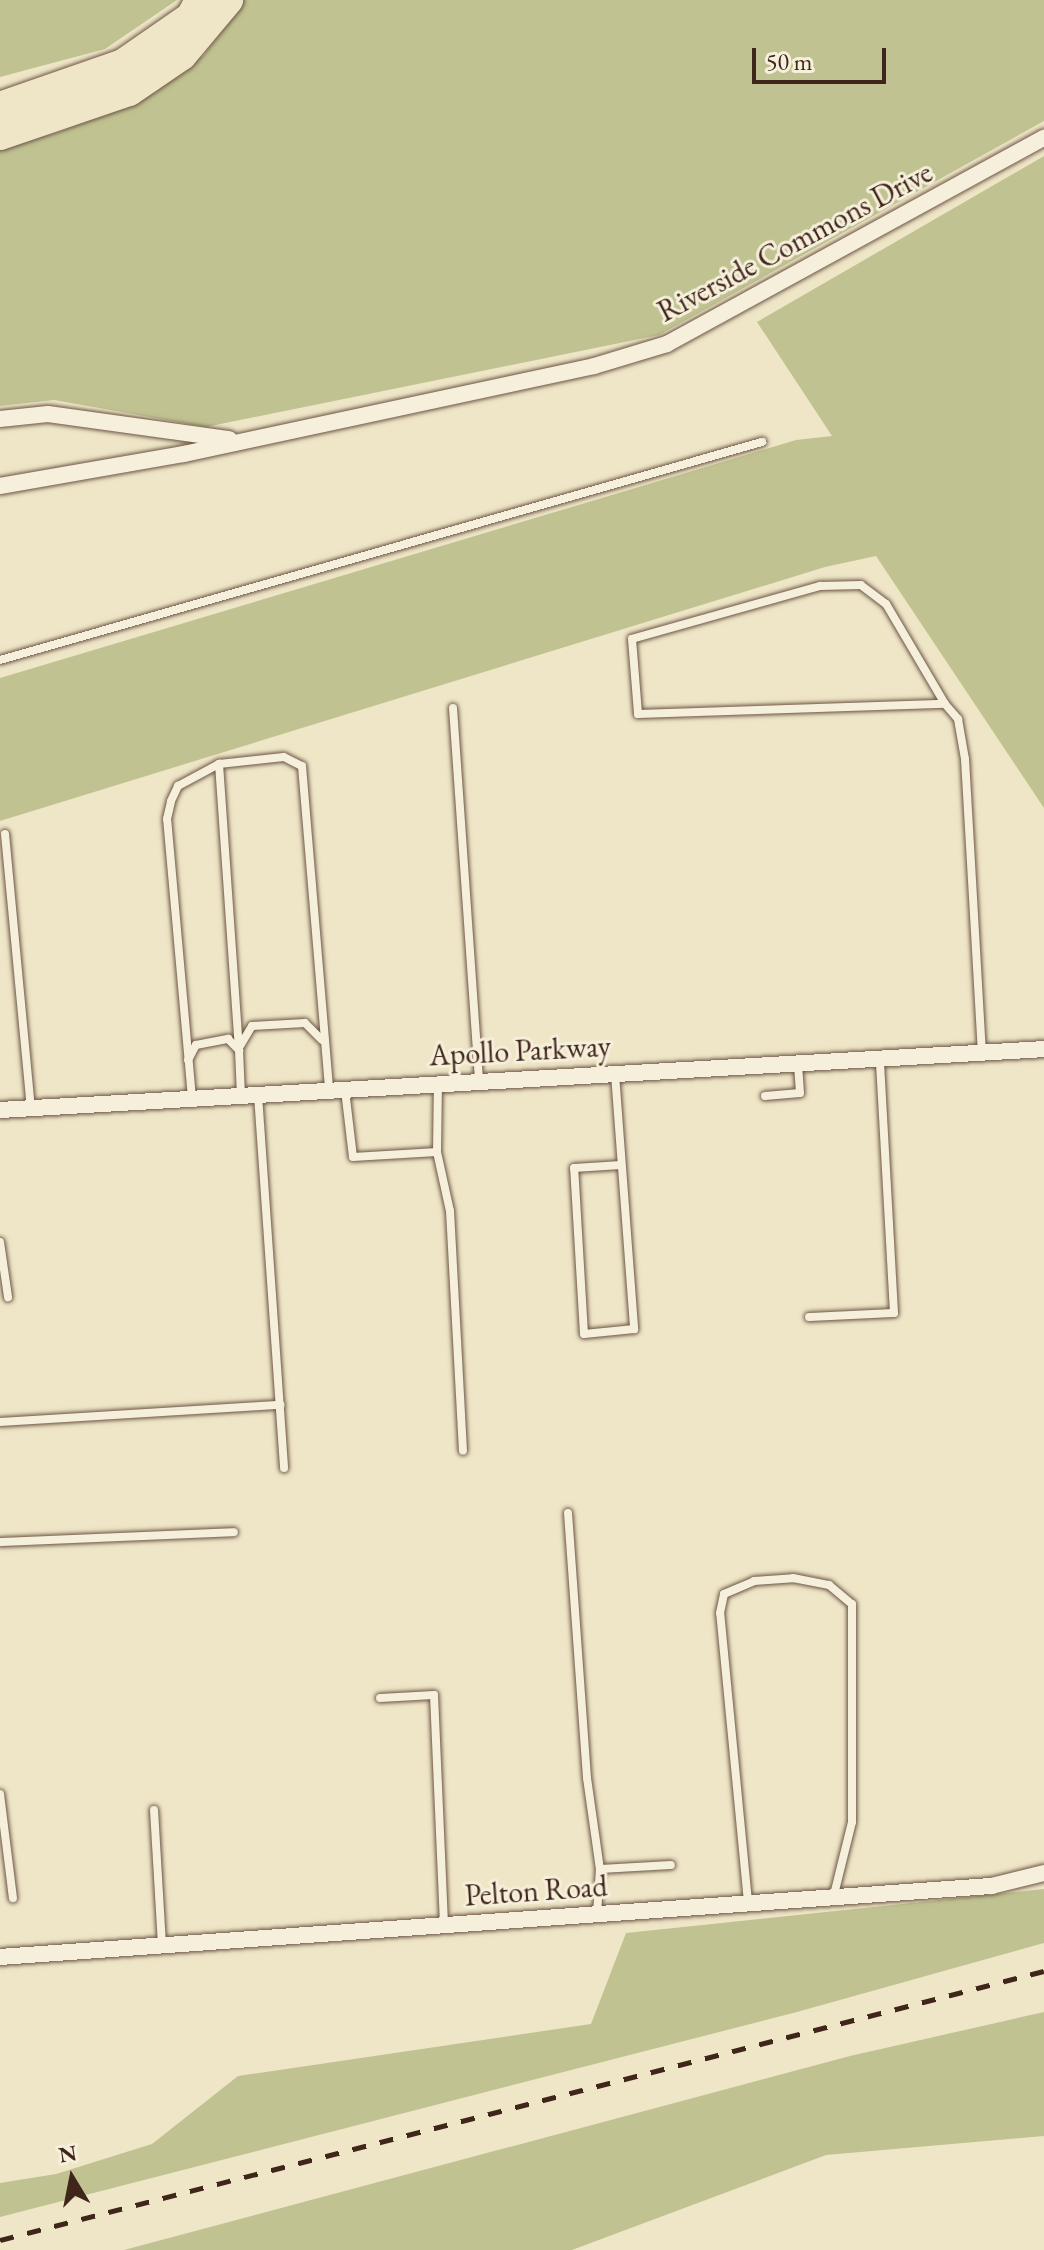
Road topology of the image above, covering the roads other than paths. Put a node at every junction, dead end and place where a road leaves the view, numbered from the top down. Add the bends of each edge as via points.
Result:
1 (200, 0) edge
2 (228, 0) edge
3 (0, 107) edge
4 (0, 135) edge
5 (1044, 138) edge
6 (0, 419) edge
7 (235, 440) junction
8 (762, 442) dead end
9 (0, 486) edge
10 (0, 660) edge
11 (945, 704) junction
12 (453, 708) dead end
13 (219, 764) junction
14 (5, 834) dead end
15 (325, 1044) junction
16 (1044, 1049) edge
17 (239, 1050) junction
18 (982, 1052) junction
19 (880, 1058) junction
20 (188, 1060) junction
21 (798, 1063) junction
22 (615, 1074) junction
23 (479, 1082) junction
24 (438, 1084) junction
25 (336, 1090) junction
26 (250, 1095) junction
27 (765, 1096) dead end
28 (192, 1098) junction
29 (31, 1108) junction
30 (0, 1110) edge
31 (437, 1152) junction
32 (621, 1165) junction
33 (0, 1242) edge
34 (8, 1297) dead end
35 (809, 1317) dead end
36 (280, 1405) junction
37 (0, 1422) edge
38 (463, 1451) dead end
39 (284, 1468) dead end
40 (568, 1513) dead end
41 (234, 1532) dead end
42 (0, 1542) edge
43 (380, 1698) dead end
44 (0, 1794) edge
45 (154, 1810) dead end
46 (671, 1865) dead end
47 (600, 1869) junction
48 (1044, 1873) edge
49 (834, 1895) junction
50 (13, 1898) dead end
51 (748, 1902) junction
52 (597, 1914) junction
53 (444, 1926) junction
54 (162, 1946) junction
55 (0, 1957) edge

1 - 3 highway via 191,17 123,64
2 - 4 highway via 182,55 129,91
5 - 7 street, Riverside Commons Drive via 667,344 594,366
6 - 7 street, Riverside Commons Drive via 48,414
7 - 9 street, Riverside Commons Drive
8 - 10 lane
11 - 11 lane via 638,714 632,639 820,586 861,585 886,604
11 - 18 lane via 958,719 965,759
12 - 23 lane
13 - 15 lane via 284,757 302,766
13 - 17 lane
13 - 20 lane via 178,786 167,819
14 - 29 lane
15 - 17 lane via 305,1023 252,1026
15 - 25 lane
16 - 18 street, Apollo Parkway
17 - 20 lane via 228,1039 205,1041 196,1045
17 - 26 lane
18 - 19 street, Apollo Parkway
19 - 21 street, Apollo Parkway
19 - 35 lane via 894,1313
20 - 28 lane
21 - 22 street, Apollo Parkway
21 - 27 lane via 800,1093
22 - 23 street, Apollo Parkway
22 - 32 lane
23 - 24 street, Apollo Parkway
24 - 25 street, Apollo Parkway
24 - 31 lane
25 - 26 street, Apollo Parkway
25 - 31 lane via 353,1157
26 - 28 street, Apollo Parkway
26 - 36 lane
28 - 29 street, Apollo Parkway
29 - 30 street, Apollo Parkway
31 - 38 lane via 450,1211
32 - 32 lane via 634,1329 584,1334 574,1168
33 - 34 lane
36 - 37 lane
36 - 39 lane
40 - 47 lane via 587,1778
41 - 42 lane
43 - 53 lane via 434,1695
44 - 50 lane
45 - 54 lane
46 - 47 lane
47 - 52 lane
48 - 49 street, Pelton Road via 991,1886
49 - 51 street, Pelton Road
49 - 51 lane via 852,1822 852,1604 829,1585 793,1578 767,1580 724,1594 720,1613
51 - 52 street, Pelton Road
52 - 53 street, Pelton Road
53 - 54 street, Pelton Road
54 - 55 street, Pelton Road

